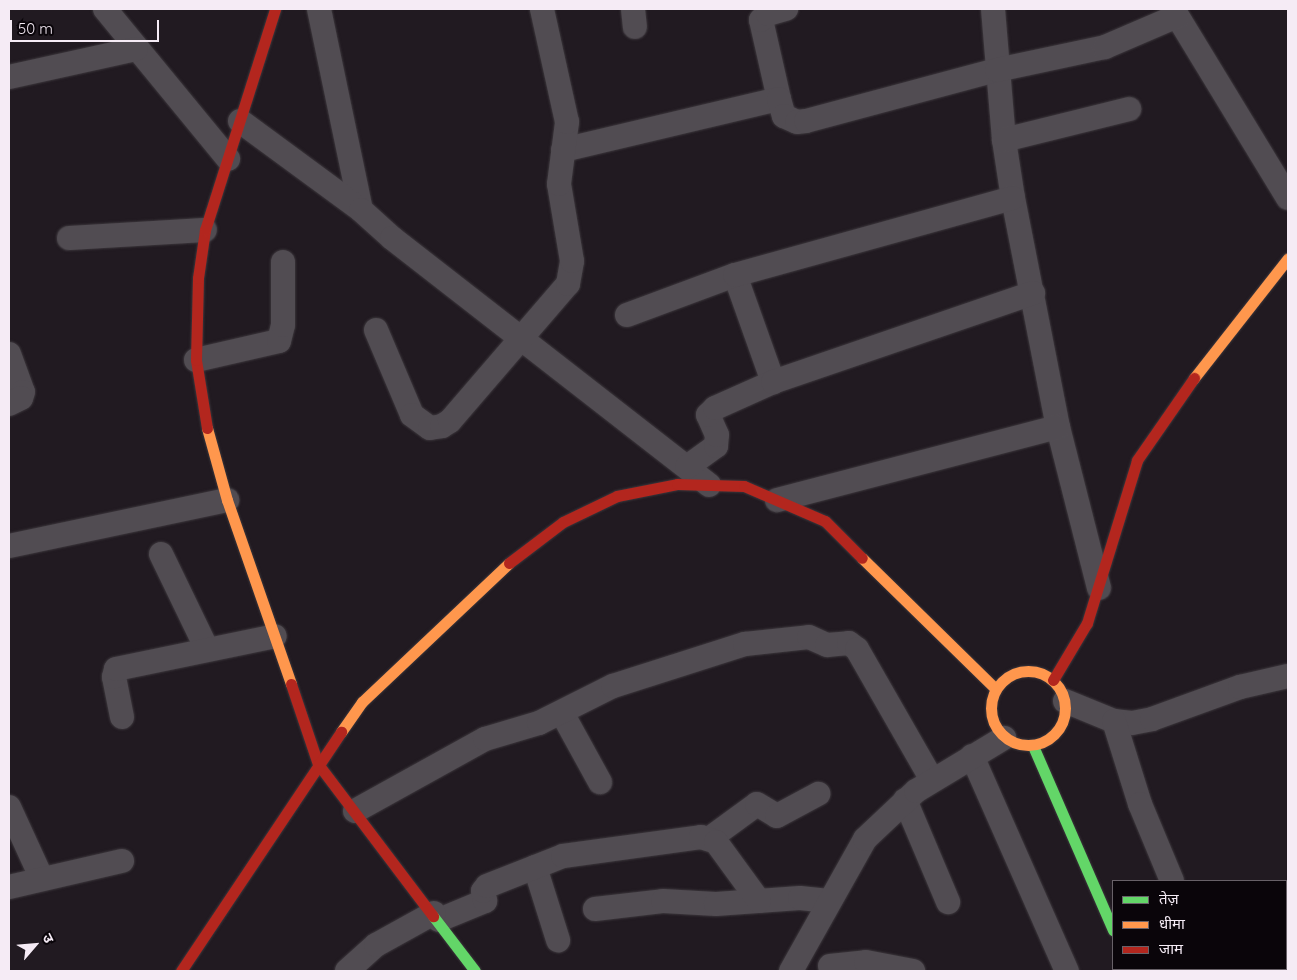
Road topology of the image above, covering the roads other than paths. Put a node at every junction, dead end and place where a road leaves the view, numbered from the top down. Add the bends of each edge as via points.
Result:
1 (105, 9) edge
2 (275, 9) edge
3 (319, 9) edge
4 (542, 9) edge
5 (786, 9) edge
6 (993, 9) edge
7 (1175, 12) edge
8 (136, 48) junction
9 (997, 70) junction
10 (9, 77) edge
11 (779, 99) junction
12 (1130, 109) dead end
13 (240, 121) junction
14 (1004, 140) junction
15 (563, 150) junction
16 (228, 159) junction
17 (1013, 198) junction
18 (1288, 198) edge
19 (362, 210) junction
20 (205, 230) junction
21 (69, 238) dead end
22 (1288, 258) edge
23 (283, 262) dead end
24 (734, 275) junction
25 (1032, 293) junction
26 (627, 315) dead end
27 (376, 330) dead end
28 (521, 337) junction
29 (9, 354) edge
30 (196, 360) junction
31 (773, 382) junction
32 (9, 404) edge
33 (1058, 427) junction
34 (687, 467) junction
35 (709, 485) junction
36 (228, 500) junction
37 (777, 500) junction
38 (9, 546) edge
39 (161, 554) dead end
40 (1099, 588) junction
41 (275, 636) junction
42 (207, 650) junction
43 (1288, 676) edge
44 (1052, 680) junction
45 (996, 689) junction
46 (1065, 701) junction
47 (562, 713) junction
48 (122, 717) dead end
49 (1114, 721) junction
50 (1004, 738) junction
51 (1033, 746) junction
52 (972, 756) junction
53 (318, 764) junction
54 (932, 780) junction
55 (600, 782) dead end
56 (818, 794) dead end
57 (905, 800) junction
58 (9, 807) edge
59 (355, 811) junction
60 (709, 838) junction
61 (122, 861) dead end
62 (535, 867) junction
63 (42, 879) junction
64 (1172, 880) edge
65 (9, 887) edge
66 (759, 901) junction
67 (829, 901) junction
68 (948, 902) dead end
69 (595, 909) dead end
70 (436, 916) junction
71 (1112, 928) edge
72 (558, 940) dead end
73 (807, 943) junction
74 (832, 969) edge
75 (180, 971) edge
76 (347, 971) edge
77 (475, 971) edge
78 (791, 971) edge
79 (913, 971) edge
80 (1067, 971) edge

1 - 8 street
2 - 13 main road
3 - 19 street
4 - 15 street via 567,122
5 - 11 street via 768,14 761,20
6 - 9 street
7 - 9 street via 1105,47
7 - 18 street
8 - 10 street
8 - 16 street
9 - 11 street via 806,121 797,122 784,116
9 - 14 street
11 - 15 street
12 - 14 street
13 - 16 main road
13 - 19 street
14 - 17 street
15 - 28 street via 559,184 571,274 560,295
16 - 20 main road
17 - 24 street
17 - 25 street
19 - 28 street
20 - 21 street
20 - 30 main road via 198,278
22 - 40 main road via 1186,389 1137,460
23 - 30 street via 283,325 279,341
24 - 26 street
24 - 31 street
25 - 31 street
25 - 33 street
27 - 28 street via 412,415 430,428 450,421
28 - 34 street
29 - 32 street via 23,392 22,398
30 - 36 main road via 205,420
31 - 34 street via 711,410 709,420 717,435 716,446
33 - 37 street
33 - 40 street
34 - 35 street
35 - 37 main road via 744,486
35 - 53 main road via 677,484 617,496 563,522 496,573 362,702
36 - 38 street
36 - 41 main road
37 - 45 main road via 825,521
39 - 42 street
40 - 44 main road via 1086,623
41 - 42 street
41 - 53 main road
42 - 48 street via 116,670 114,677
43 - 49 street via 1240,686 1152,719 1132,723
44 - 45 main road via 1038,672 1026,671 1003,680
44 - 46 main road
45 - 50 main road via 992,699 992,717
46 - 49 street
46 - 51 main road via 1063,722 1049,740
47 - 54 street via 613,686 745,644 809,637 827,645 849,643 857,649
47 - 55 street
47 - 59 street via 485,739
49 - 64 street via 1128,771
50 - 51 main road
50 - 52 street
51 - 71 main road
52 - 54 street
52 - 80 street
53 - 59 main road
53 - 75 main road
54 - 57 street
56 - 60 street via 777,816 756,804
57 - 67 street via 865,839
57 - 68 street
58 - 63 street
59 - 70 main road
60 - 62 street via 579,853
60 - 66 street via 716,842
61 - 63 street
62 - 70 street via 487,886 483,891 485,901
62 - 72 street
63 - 65 street
66 - 67 street via 800,898
66 - 69 street via 716,904 663,902
67 - 73 street
70 - 76 street via 376,945
70 - 77 main road
73 - 74 street
73 - 78 street
74 - 79 street via 866,962

